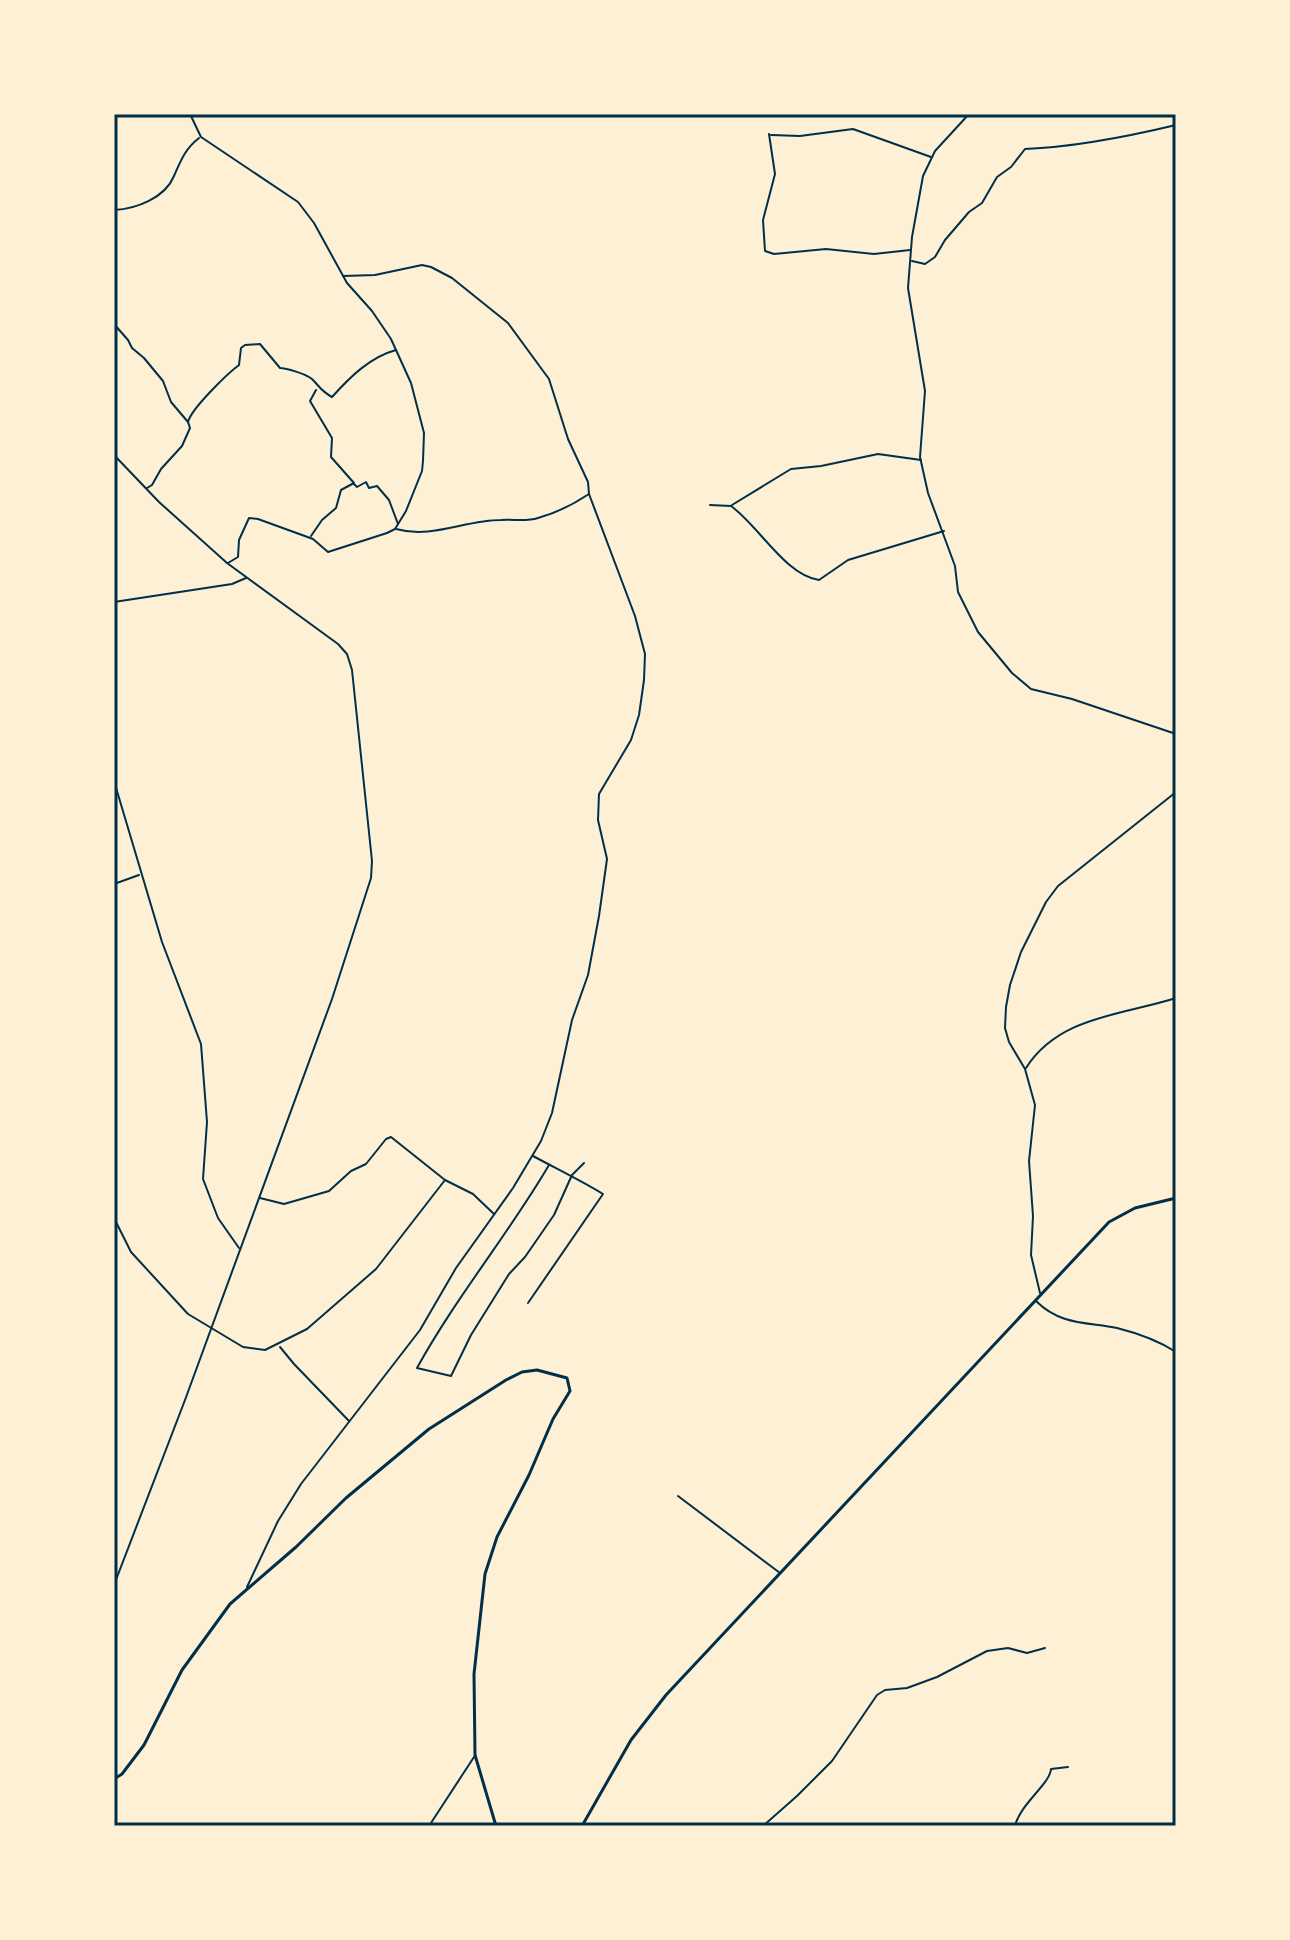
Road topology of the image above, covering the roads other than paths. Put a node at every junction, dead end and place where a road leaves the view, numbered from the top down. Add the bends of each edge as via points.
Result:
1 (190, 114) edge
2 (969, 114) edge
3 (1176, 125) edge
4 (201, 137) junction
5 (932, 157) junction
6 (114, 210) edge
7 (911, 250) junction
8 (910, 260) junction
9 (343, 276) junction
10 (114, 324) edge
11 (398, 350) junction
12 (316, 389) junction
13 (188, 422) junction
14 (114, 455) edge
15 (921, 460) junction
16 (354, 483) junction
17 (146, 489) junction
18 (589, 494) junction
19 (710, 505) dead end
20 (731, 506) junction
21 (398, 524) junction
22 (395, 529) junction
23 (944, 531) junction
24 (311, 538) junction
25 (227, 563) junction
26 (246, 578) junction
27 (114, 602) edge
28 (1176, 734) edge
29 (114, 781) edge
30 (1176, 792) edge
31 (141, 874) junction
32 (114, 884) edge
33 (1176, 998) edge
34 (1025, 1069) junction
35 (532, 1155) junction
36 (584, 1163) dead end
37 (549, 1165) junction
38 (572, 1175) junction
39 (445, 1180) junction
40 (258, 1198) junction
41 (1176, 1198) edge
42 (495, 1214) junction
43 (114, 1218) edge
44 (239, 1248) junction
45 (1040, 1294) junction
46 (1035, 1300) junction
47 (528, 1303) dead end
48 (210, 1328) junction
49 (279, 1345) junction
50 (1176, 1352) edge
51 (350, 1422) junction
52 (678, 1496) dead end
53 (781, 1574) junction
54 (114, 1585) edge
55 (247, 1587) junction
56 (1045, 1648) dead end
57 (475, 1755) junction
58 (1068, 1767) dead end
59 (114, 1779) edge
60 (429, 1826) edge
61 (496, 1826) edge
62 (582, 1826) edge
63 (763, 1826) edge
64 (1015, 1826) edge

1 - 4 street
2 - 5 street
3 - 8 street via 1025,149 928,263
4 - 6 street via 186,150 162,192 140,205
4 - 9 street via 298,202
5 - 7 street via 920,190
5 - 7 street via 853,129 770,134 775,174 763,220 765,251
7 - 8 street
8 - 15 street via 909,303 925,391
9 - 11 street
9 - 18 street via 431,267 508,323 549,379
10 - 13 street via 163,381 171,402
11 - 12 street via 375,359 332,397
11 - 21 street via 424,433 422,471
12 - 13 street via 309,377 280,368 263,346 245,345 239,365 223,376
12 - 16 street via 310,401 332,438 331,457
13 - 17 street via 182,446
14 - 17 street
15 - 20 street via 878,454 791,469
15 - 23 street
16 - 21 street via 377,486
16 - 24 street via 341,490 336,508
17 - 25 street
18 - 22 street via 530,521 500,519 438,532
18 - 35 street via 635,616 645,654 644,680 631,740 599,794 598,820 607,859 598,927 559,1090
19 - 20 street
20 - 23 street via 786,562 819,580 848,560
21 - 22 street
22 - 24 street via 333,552
23 - 28 street via 967,613 1022,682 1040,693
24 - 25 street via 249,518 238,557
25 - 26 street
26 - 27 street
26 - 40 street via 347,654 372,861 358,923
29 - 31 street
30 - 34 street via 1066,878 1040,913 1017,962 1006,1007 1009,1042
31 - 32 street
31 - 44 street via 176,986 201,1044 207,1122 203,1179 218,1218
33 - 34 street via 1079,1025 1049,1041
34 - 45 street via 1035,1105 1029,1161 1031,1255
35 - 37 street
35 - 42 street
36 - 38 street
37 - 38 street
37 - 38 street via 417,1368 451,1376 509,1274 554,1215
38 - 47 street via 603,1194
39 - 40 street via 391,1137 329,1191 284,1204
39 - 42 street via 473,1194
39 - 49 street via 376,1269 320,1319
40 - 44 street
41 - 45 main road via 1135,1208 1109,1222
42 - 51 street via 420,1330
43 - 48 street via 147,1272 188,1314
44 - 48 street
45 - 46 main road
46 - 50 street via 1072,1323 1128,1331
46 - 53 main road
48 - 49 street via 253,1350
48 - 54 street
49 - 51 street
51 - 55 street via 286,1508
52 - 53 street
53 - 62 main road via 655,1708
55 - 57 main road via 456,1410 522,1372 567,1378 568,1399 553,1419 487,1565 474,1674
55 - 59 main road via 182,1670 144,1745
56 - 63 street via 981,1652 937,1677 877,1695 832,1761
57 - 60 street
57 - 61 main road
58 - 64 street via 1051,1769

